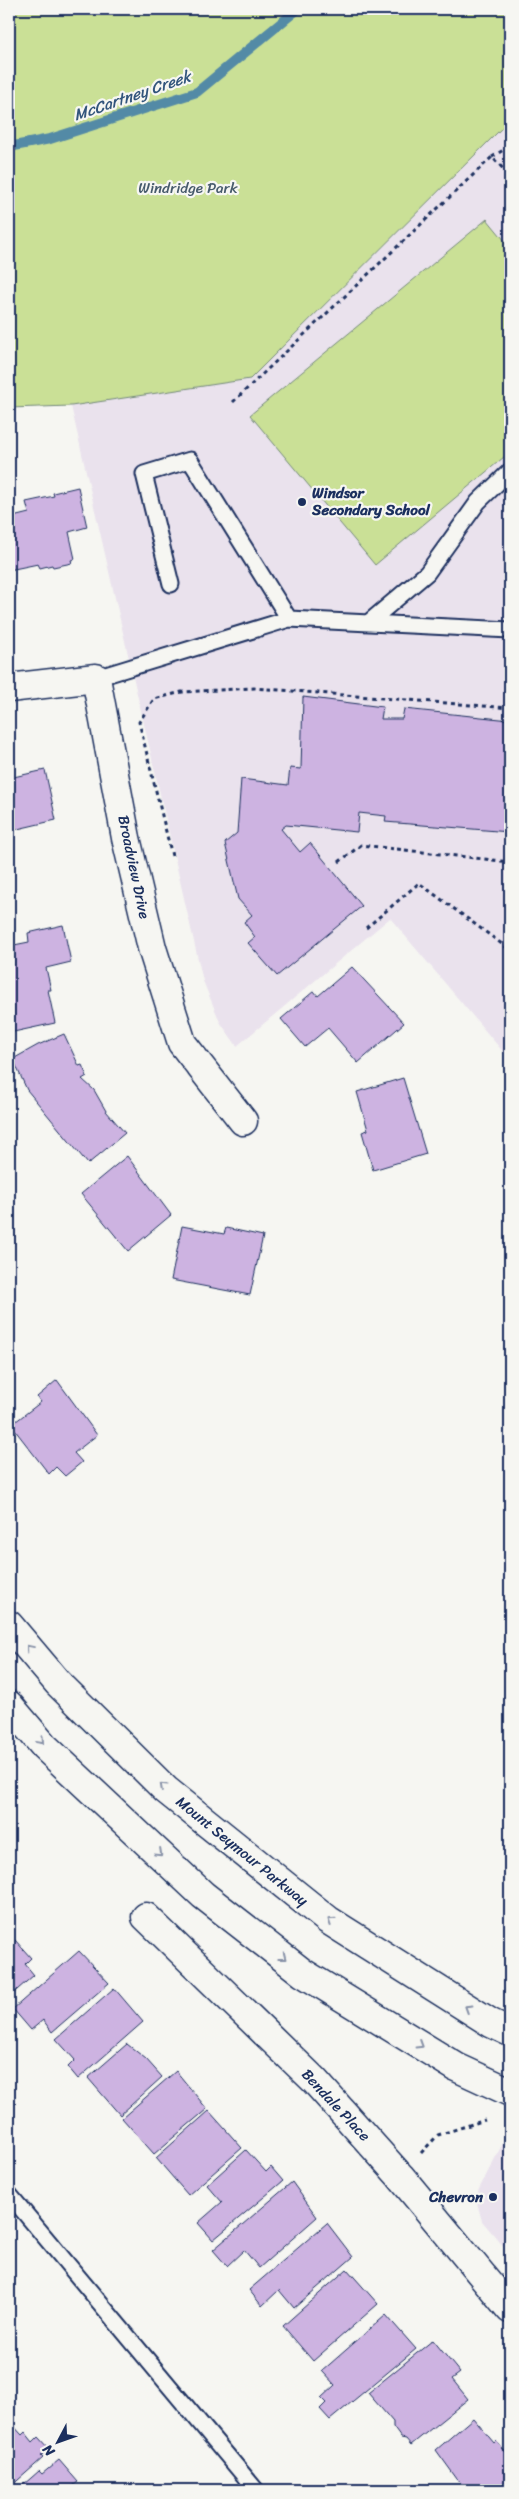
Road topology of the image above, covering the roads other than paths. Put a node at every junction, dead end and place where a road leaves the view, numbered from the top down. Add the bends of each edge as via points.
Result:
1 (510, 471) edge
2 (171, 584) dead end
3 (289, 620) junction
4 (368, 623) junction
5 (510, 630) edge
6 (96, 678) junction
7 (9, 688) edge
8 (243, 1121) dead end
9 (9, 1625) edge
10 (9, 1704) edge
11 (146, 1917) dead end
12 (510, 2032) edge
13 (510, 2092) edge
14 (9, 2194) edge
15 (510, 2309) edge
16 (256, 2490) edge

1 - 4 lane via 478,502 427,573
2 - 3 lane via 144,474 190,460
3 - 4 lane
3 - 6 lane
4 - 5 lane
6 - 7 main road
6 - 8 main road, Broadview Drive via 126,838 152,948 182,1043
12 -> 9 main road, Mount Seymour Parkway via 328,1920 166,1790 58,1683
10 -> 13 main road via 44,1746 203,1895 303,1973 456,2067
11 - 15 main road, Bendale Place via 314,2080 400,2176
14 - 16 lane

